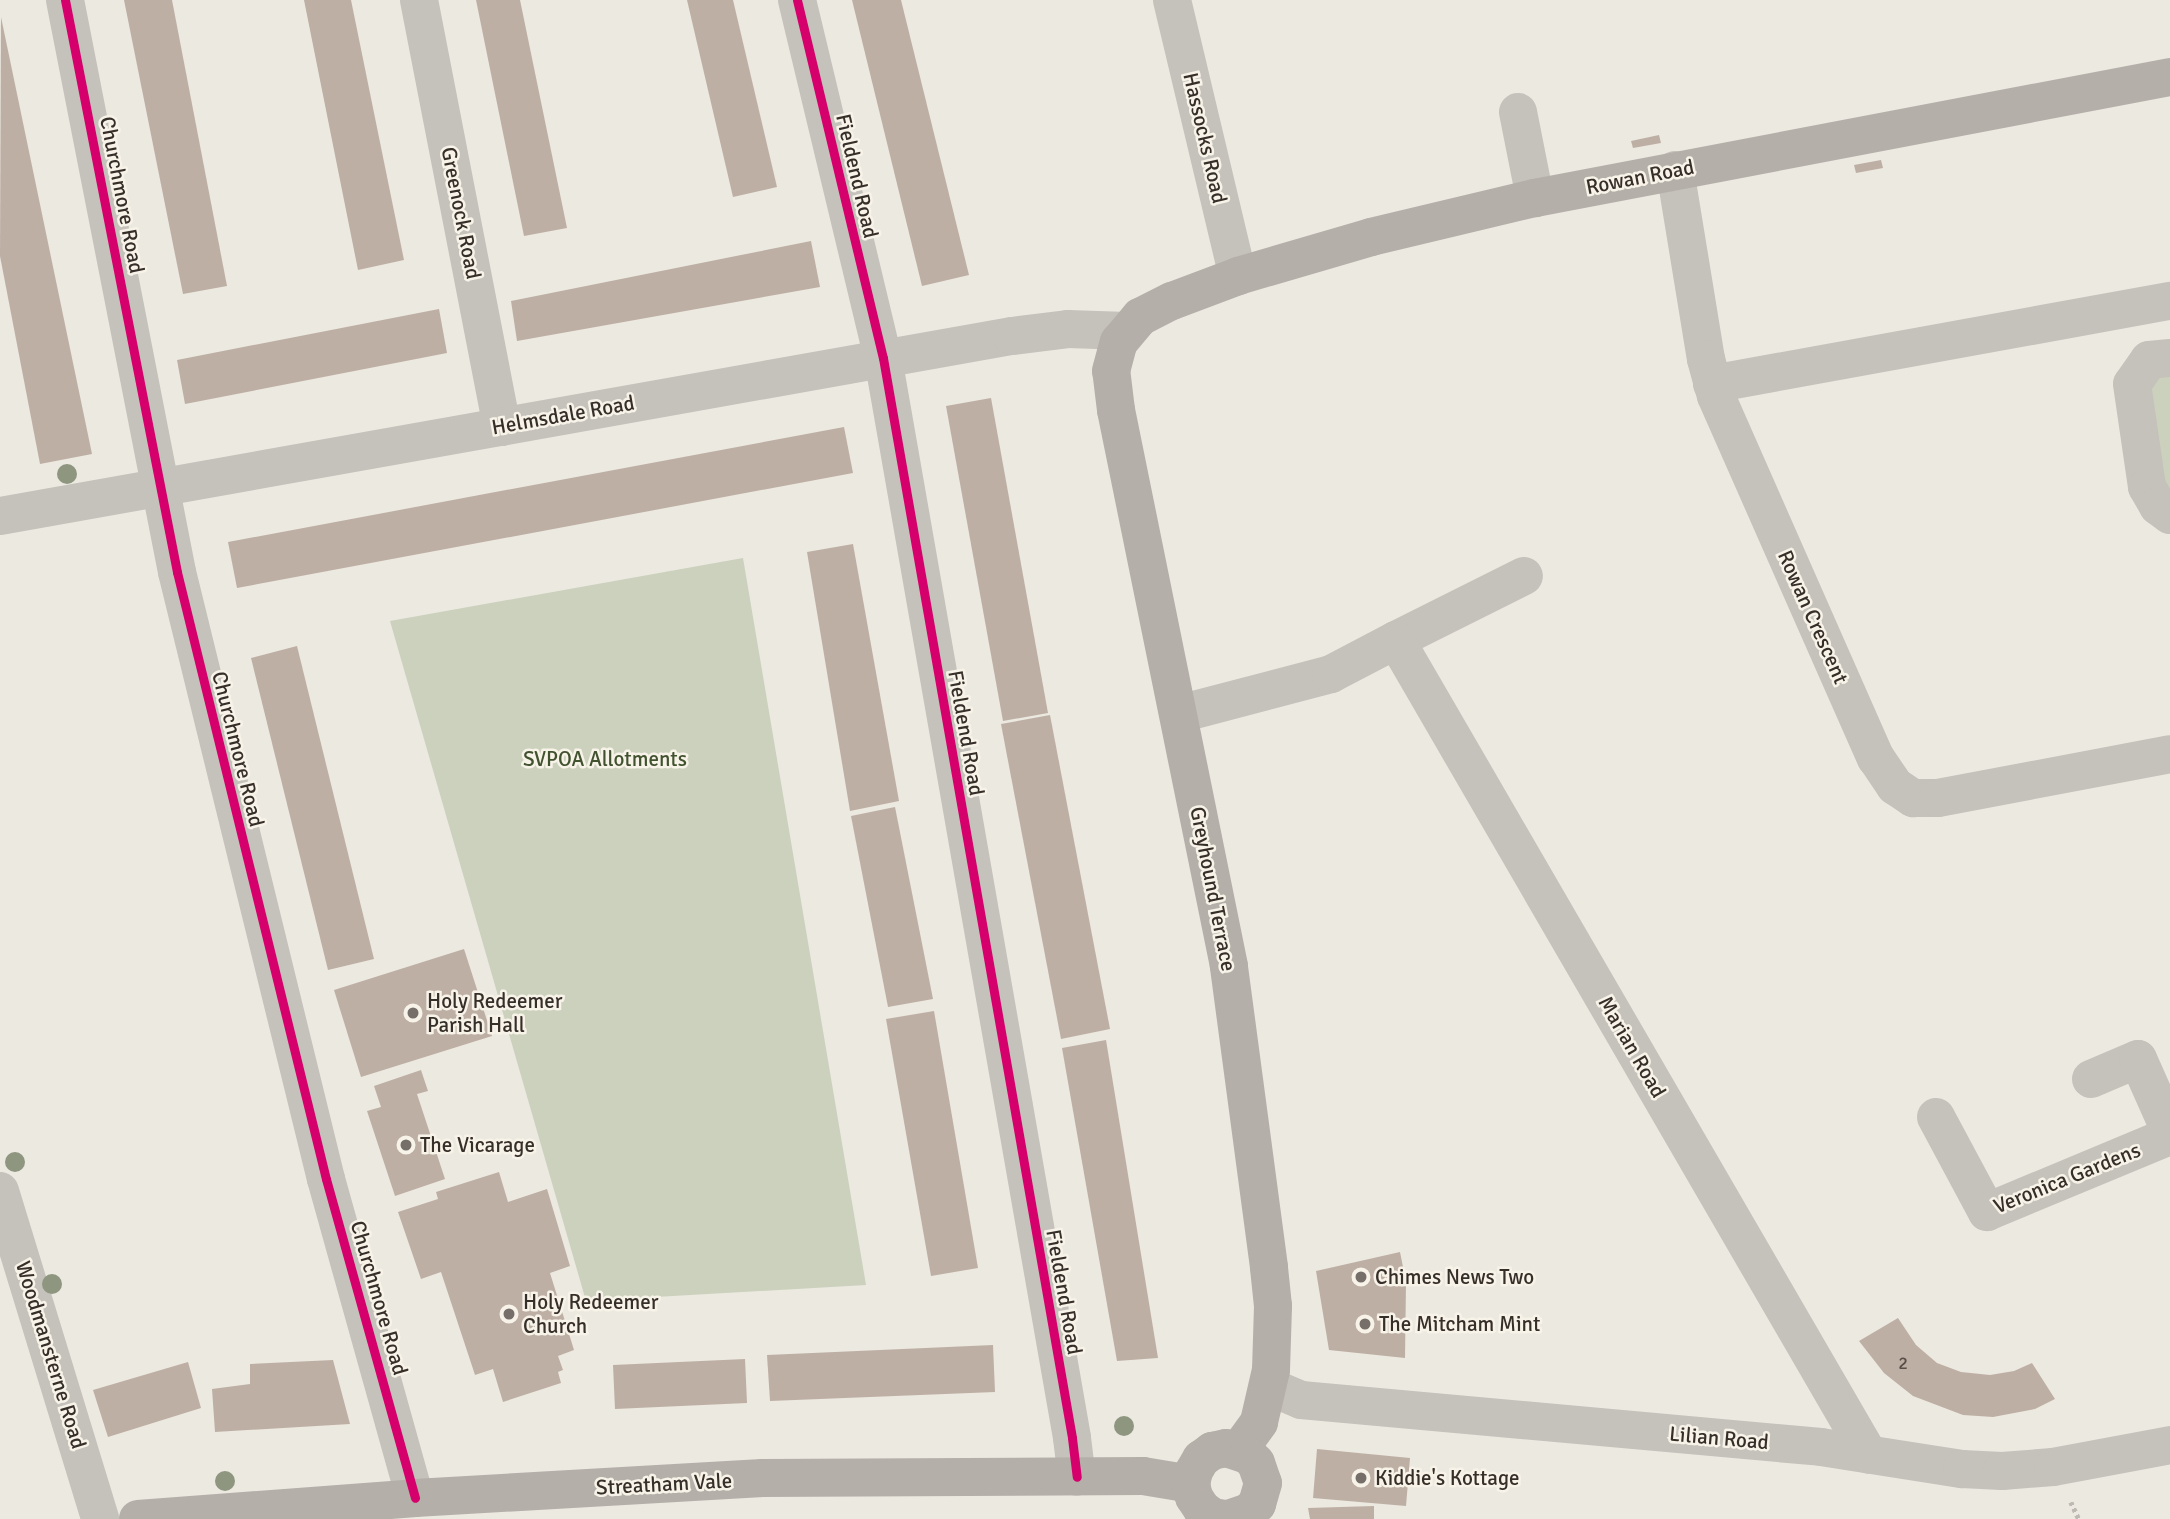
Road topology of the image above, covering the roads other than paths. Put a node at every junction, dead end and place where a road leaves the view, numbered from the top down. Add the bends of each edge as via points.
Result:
1 (65, 0) edge
2 (419, 0) edge
3 (797, 0) edge
4 (1172, 0) edge
5 (2170, 77) edge
6 (1518, 111) dead end
7 (1675, 170) junction
8 (1535, 198) junction
9 (1238, 276) junction
10 (2158, 303) edge
11 (1127, 331) junction
12 (883, 358) junction
13 (2164, 358) edge
14 (1712, 384) junction
15 (502, 427) junction
16 (162, 489) junction
17 (2170, 515) edge
18 (0, 516) edge
19 (1524, 576) dead end
20 (1396, 640) junction
21 (1179, 714) junction
22 (2170, 754) edge
23 (2091, 1079) dead end
24 (1936, 1117) dead end
25 (2170, 1134) edge
26 (0, 1191) edge
27 (1268, 1386) junction
28 (2170, 1445) edge
29 (1239, 1450) junction
30 (1869, 1455) junction
31 (1077, 1478) junction
32 (1191, 1484) junction
33 (415, 1498) junction
34 (100, 1519) edge
35 (138, 1519) edge
36 (1234, 1519) edge

1 - 16 street, Churchmore Road
2 - 15 street, Greenock Road
3 - 12 street, Fieldend Road
4 - 9 street, Hassocks Road
5 - 7 main road, Rowan Road
6 - 8 street
7 - 8 main road, Rowan Road
7 - 14 street, Rowan Crescent
8 - 9 main road, Rowan Road via 1371,237
9 - 11 main road, Rowan Road via 1149,312
10 - 13 street
10 - 14 street
11 - 12 street, Helmsdale Road via 1054,331
11 - 21 main road, Greyhound Terrace via 1112,358 1112,387
12 - 15 street, Helmsdale Road
12 - 31 street, Fieldend Road
13 - 17 street via 2149,360 2136,375 2132,396 2147,487 2158,506
14 - 22 street, Rowan Crescent via 1876,758 1895,786 1913,798 1938,798
15 - 16 street, Helmsdale Road
16 - 18 street, Helmsdale Road
16 - 33 street, Churchmore Road via 177,572 280,998
19 - 20 street
20 - 21 street via 1349,667 1312,680
20 - 30 street, Marian Road
21 - 27 main road, Greyhound Terrace via 1220,915 1245,1074 1273,1307
23 - 25 street via 2138,1059
24 - 25 street, Veronica Gardens via 1987,1212
26 - 34 street, Woodmansterne Road
27 - 29 main road, Greyhound Terrace via 1259,1422
27 - 30 street, Lilian Road via 1301,1400
28 - 30 street, Lilian Road via 2053,1467 2002,1471
29 - 32 main road via 1212,1451 1201,1459
29 - 36 main road via 1256,1463 1263,1483 1257,1504
31 - 32 main road, Streatham Vale via 1150,1477
31 - 33 main road, Streatham Vale via 762,1478
32 - 36 main road via 1202,1509 1213,1517
33 - 35 main road, Streatham Vale

